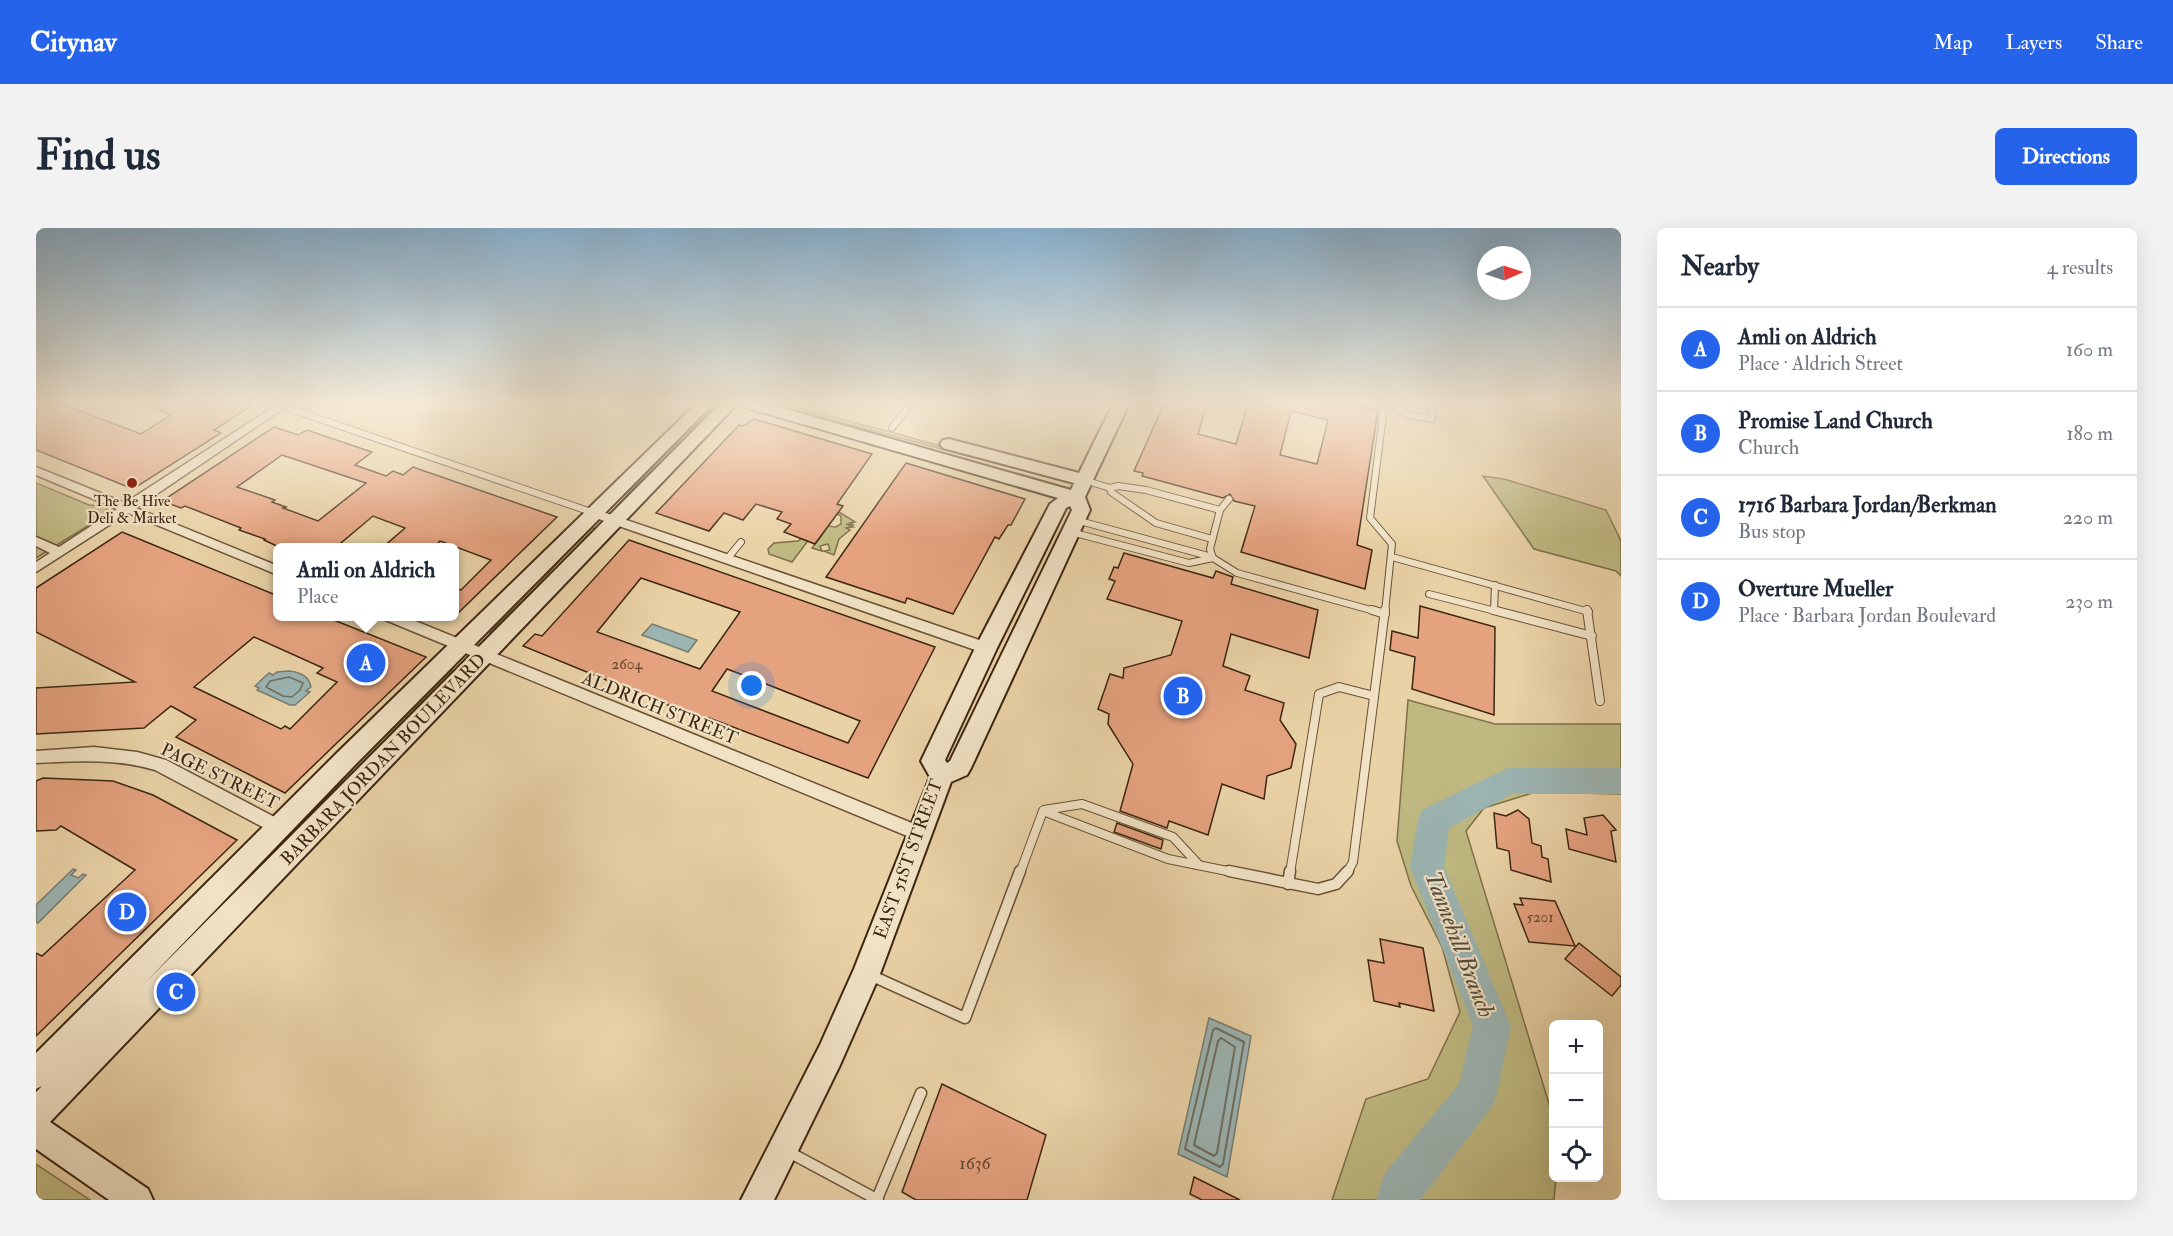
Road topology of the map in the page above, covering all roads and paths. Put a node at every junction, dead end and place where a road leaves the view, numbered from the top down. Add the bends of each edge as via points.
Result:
1 (216, 449) edge
2 (411, 449) edge
3 (659, 449) edge
4 (685, 449) edge
5 (928, 449) edge
6 (959, 449) edge
7 (1099, 449) edge
8 (1379, 449) edge
9 (36, 471) edge
10 (1080, 488) junction
11 (1110, 488) junction
12 (1229, 499) dead end
13 (126, 508) junction
14 (1220, 510) junction
15 (594, 513) junction
16 (616, 521) junction
17 (1073, 526) junction
18 (1212, 540) junction
19 (36, 541) edge
20 (741, 542) dead end
21 (60, 552) junction
22 (1392, 557) junction
23 (1213, 558) junction
24 (727, 559) junction
25 (36, 568) edge
26 (273, 568) edge
27 (1496, 585) junction
28 (1429, 594) dead end
29 (1494, 611) junction
30 (1385, 614) junction
31 (400, 621) edge
32 (1592, 636) junction
33 (460, 646) junction
34 (986, 648) junction
35 (483, 657) junction
36 (1374, 696) junction
37 (1600, 701) dead end
38 (36, 757) edge
39 (942, 776) junction
40 (1043, 811) junction
41 (278, 827) junction
42 (918, 833) junction
43 (1200, 866) junction
44 (1288, 884) junction
45 (866, 974) junction
46 (36, 1074) edge
47 (921, 1093) dead end
48 (36, 1114) edge
49 (36, 1131) edge
50 (783, 1148) junction
51 (137, 1200) edge
52 (757, 1200) edge
53 (877, 1200) edge

1 - 13 street
2 - 15 lane
3 - 15 street, BARBARA JORDAN BOULEVARD
4 - 16 street, BARBARA JORDAN BOULEVARD
5 - 10 street
6 - 10 street
7 - 10 street, EAST 51ST STREET
8 - 22 lane via 1370,518 1392,544
9 - 13 street
10 - 11 lane
10 - 17 street, EAST 51ST STREET via 1081,510
10 - 34 street, EAST 51ST STREET via 1059,504
11 - 14 lane via 1116,484
11 - 18 lane via 1110,492 1149,520
12 - 14 lane
13 - 21 street
13 - 26 street
14 - 18 lane
15 - 16 street
15 - 33 street, BARBARA JORDAN BOULEVARD
16 - 24 street
16 - 35 street, BARBARA JORDAN BOULEVARD
17 - 23 lane
17 - 23 lane via 1189,563
17 - 39 street, EAST 51ST STREET via 959,768
18 - 23 lane
19 - 21 street
20 - 24 lane
21 - 25 street
22 - 27 lane
22 - 30 lane
23 - 30 lane via 1237,573
24 - 34 street
27 - 29 lane
27 - 32 lane via 1589,611
28 - 29 lane
29 - 32 lane
30 - 36 lane
31 - 33 street, ALDRICH STREET
32 - 37 lane
33 - 35 street, ALDRICH STREET
33 - 41 street, BARBARA JORDAN BOULEVARD
34 - 39 street, EAST 51ST STREET via 933,761
35 - 42 street, ALDRICH STREET
35 - 48 street, BARBARA JORDAN BOULEVARD
36 - 44 lane via 1353,862 1335,886 1318,889
36 - 44 lane via 1348,687 1319,694
38 - 41 street, PAGE STREET via 94,753 137,758 160,765
39 - 42 street, EAST 51ST STREET
40 - 43 lane via 1168,859
40 - 43 lane via 1082,804 1173,837
40 - 45 lane via 964,1018
41 - 46 street, BARBARA JORDAN BOULEVARD
42 - 45 street, EAST 51ST STREET
43 - 44 lane
45 - 50 street, EAST 51ST STREET
47 - 53 lane
49 - 51 street
50 - 52 street, EAST 51ST STREET
50 - 53 lane

